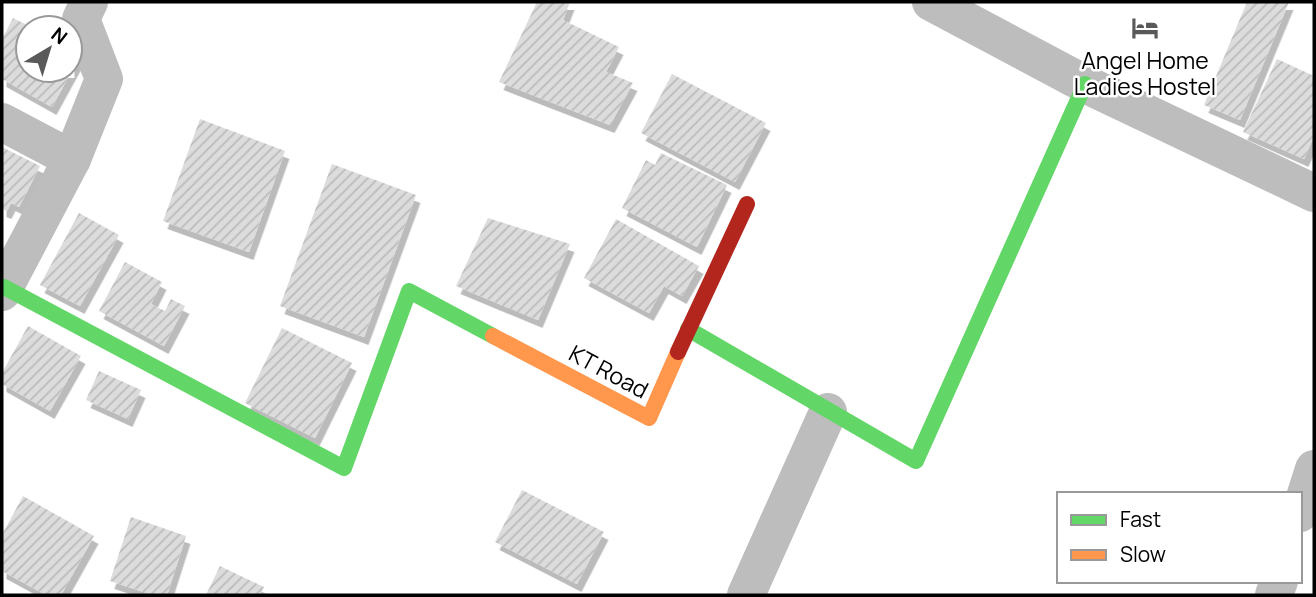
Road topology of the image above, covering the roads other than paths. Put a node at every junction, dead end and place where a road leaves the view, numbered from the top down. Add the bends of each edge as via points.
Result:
1 (89, 2) edge
2 (931, 2) edge
3 (1085, 84) junction
4 (2, 122) edge
5 (72, 159) junction
6 (1314, 193) edge
7 (747, 204) dead end
8 (3, 290) edge
9 (688, 329) junction
10 (828, 412) junction
11 (1314, 469) edge
12 (1302, 507) edge
13 (746, 595) edge

1 - 5 street via 81,19 104,79
2 - 3 street
3 - 6 street
3 - 10 street via 916,461
4 - 5 street
5 - 8 street
7 - 9 street
8 - 9 street, KT Road via 344,468 410,291 649,418
9 - 10 street
10 - 13 street
11 - 12 street

